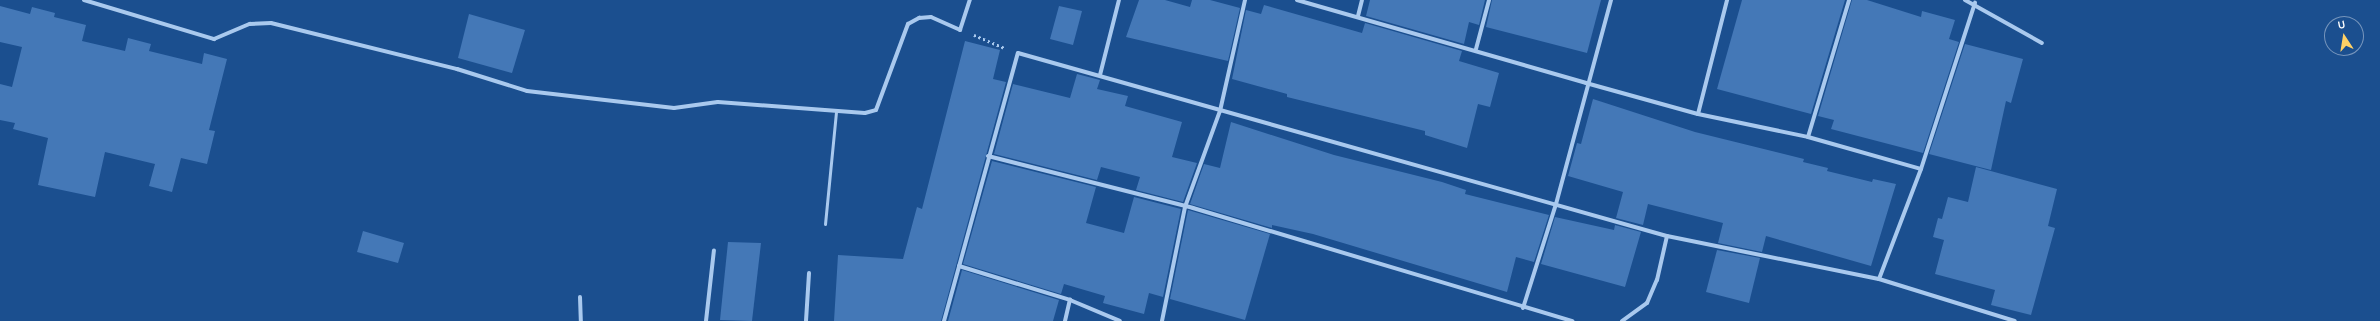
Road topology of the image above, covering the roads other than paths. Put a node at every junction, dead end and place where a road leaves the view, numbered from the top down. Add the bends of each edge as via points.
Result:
1 (84, 0) edge
2 (970, 0) edge
3 (1119, 0) edge
4 (1245, 0) edge
5 (1297, 0) edge
6 (1362, 0) edge
7 (1489, 0) edge
8 (1611, 0) edge
9 (1727, 0) edge
10 (1849, 0) edge
11 (1965, 0) edge
12 (1975, 3) junction
13 (1358, 16) junction
14 (2042, 43) dead end
15 (1476, 49) junction
16 (1100, 75) junction
17 (1586, 83) junction
18 (836, 111) junction
19 (1220, 111) junction
20 (1698, 114) junction
21 (1808, 137) junction
22 (988, 156) junction
23 (1921, 169) junction
24 (1556, 204) junction
25 (1185, 206) junction
26 (825, 224) dead end
27 (1667, 236) junction
28 (714, 250) dead end
29 (959, 266) junction
30 (809, 273) dead end
31 (1879, 279) junction
32 (580, 297) dead end
33 (1070, 300) junction
34 (1523, 308) junction
35 (581, 321) edge
36 (706, 321) edge
37 (806, 321) edge
38 (944, 321) edge
39 (1065, 321) edge
40 (1120, 321) edge
41 (1162, 321) edge
42 (1573, 321) edge
43 (1622, 321) edge
44 (2015, 321) edge

1 - 18 street via 214,39 250,24 271,23 457,69 527,91 674,108 718,102
2 - 18 street via 960,30 931,17 908,24 896,49 876,110 865,113
3 - 16 street
4 - 19 street
5 - 13 street
6 - 13 street
7 - 15 street
8 - 17 street
9 - 20 street
10 - 21 street
11 - 12 street
12 - 14 street
12 - 23 street
13 - 15 street
15 - 17 street
16 - 19 street
16 - 22 street via 1018,53
17 - 20 street
17 - 24 street
18 - 26 lane
19 - 24 street
19 - 25 street
20 - 21 street
21 - 23 street
22 - 25 street
22 - 29 street
23 - 31 street
24 - 27 street
24 - 34 street
25 - 34 street
25 - 41 street
27 - 31 street
27 - 43 street via 1657,280 1647,303
28 - 36 street
29 - 33 street
29 - 38 street
30 - 37 street
31 - 44 street
32 - 35 street
33 - 39 street
33 - 40 street
34 - 42 street

